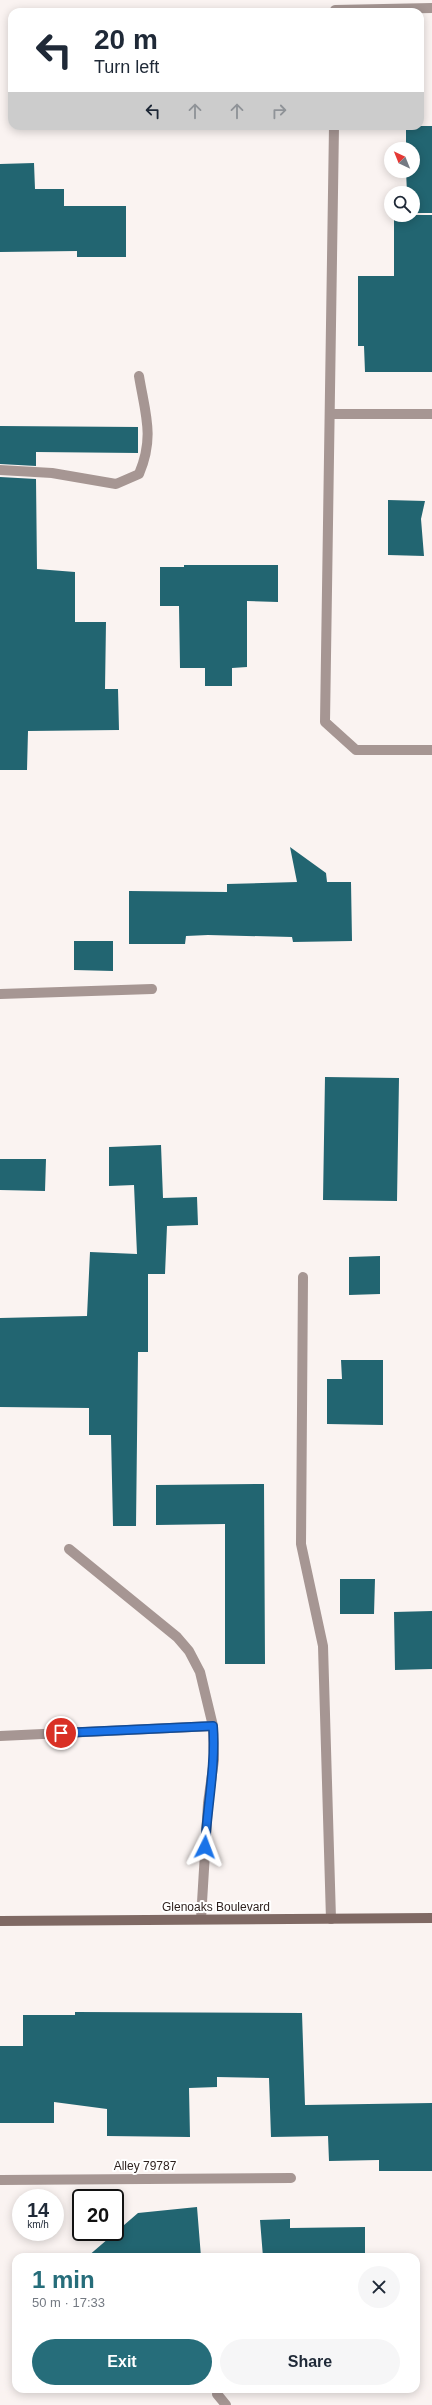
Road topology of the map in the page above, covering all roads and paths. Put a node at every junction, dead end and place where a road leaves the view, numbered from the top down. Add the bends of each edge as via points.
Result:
1 (335, 7) edge
2 (432, 8) edge
3 (334, 130) edge
4 (140, 376) dead end
5 (330, 414) junction
6 (432, 414) edge
7 (0, 470) edge
8 (432, 750) edge
9 (152, 989) dead end
10 (0, 994) edge
11 (302, 1277) dead end
12 (69, 1549) dead end
13 (213, 1726) junction
14 (0, 1736) edge
15 (432, 1918) edge
16 (201, 1919) junction
17 (331, 1919) junction
18 (0, 1921) edge
19 (291, 2178) dead end
20 (0, 2180) edge
21 (218, 2394) dead end
22 (226, 2405) edge

1 - 2 street
3 - 5 street
4 - 7 street via 149,435 147,455 139,474 116,484 52,473
5 - 6 street
5 - 8 street via 325,722 356,750
9 - 10 street
11 - 17 street via 301,1544 323,1646
12 - 13 street via 177,1637 189,1651 200,1672
13 - 14 street
13 - 16 street via 214,1760 208,1803
15 - 17 main road, Glenoaks Boulevard
16 - 17 main road, Glenoaks Boulevard
16 - 18 main road, Glenoaks Boulevard
19 - 20 street, Alley 79787
21 - 22 street

